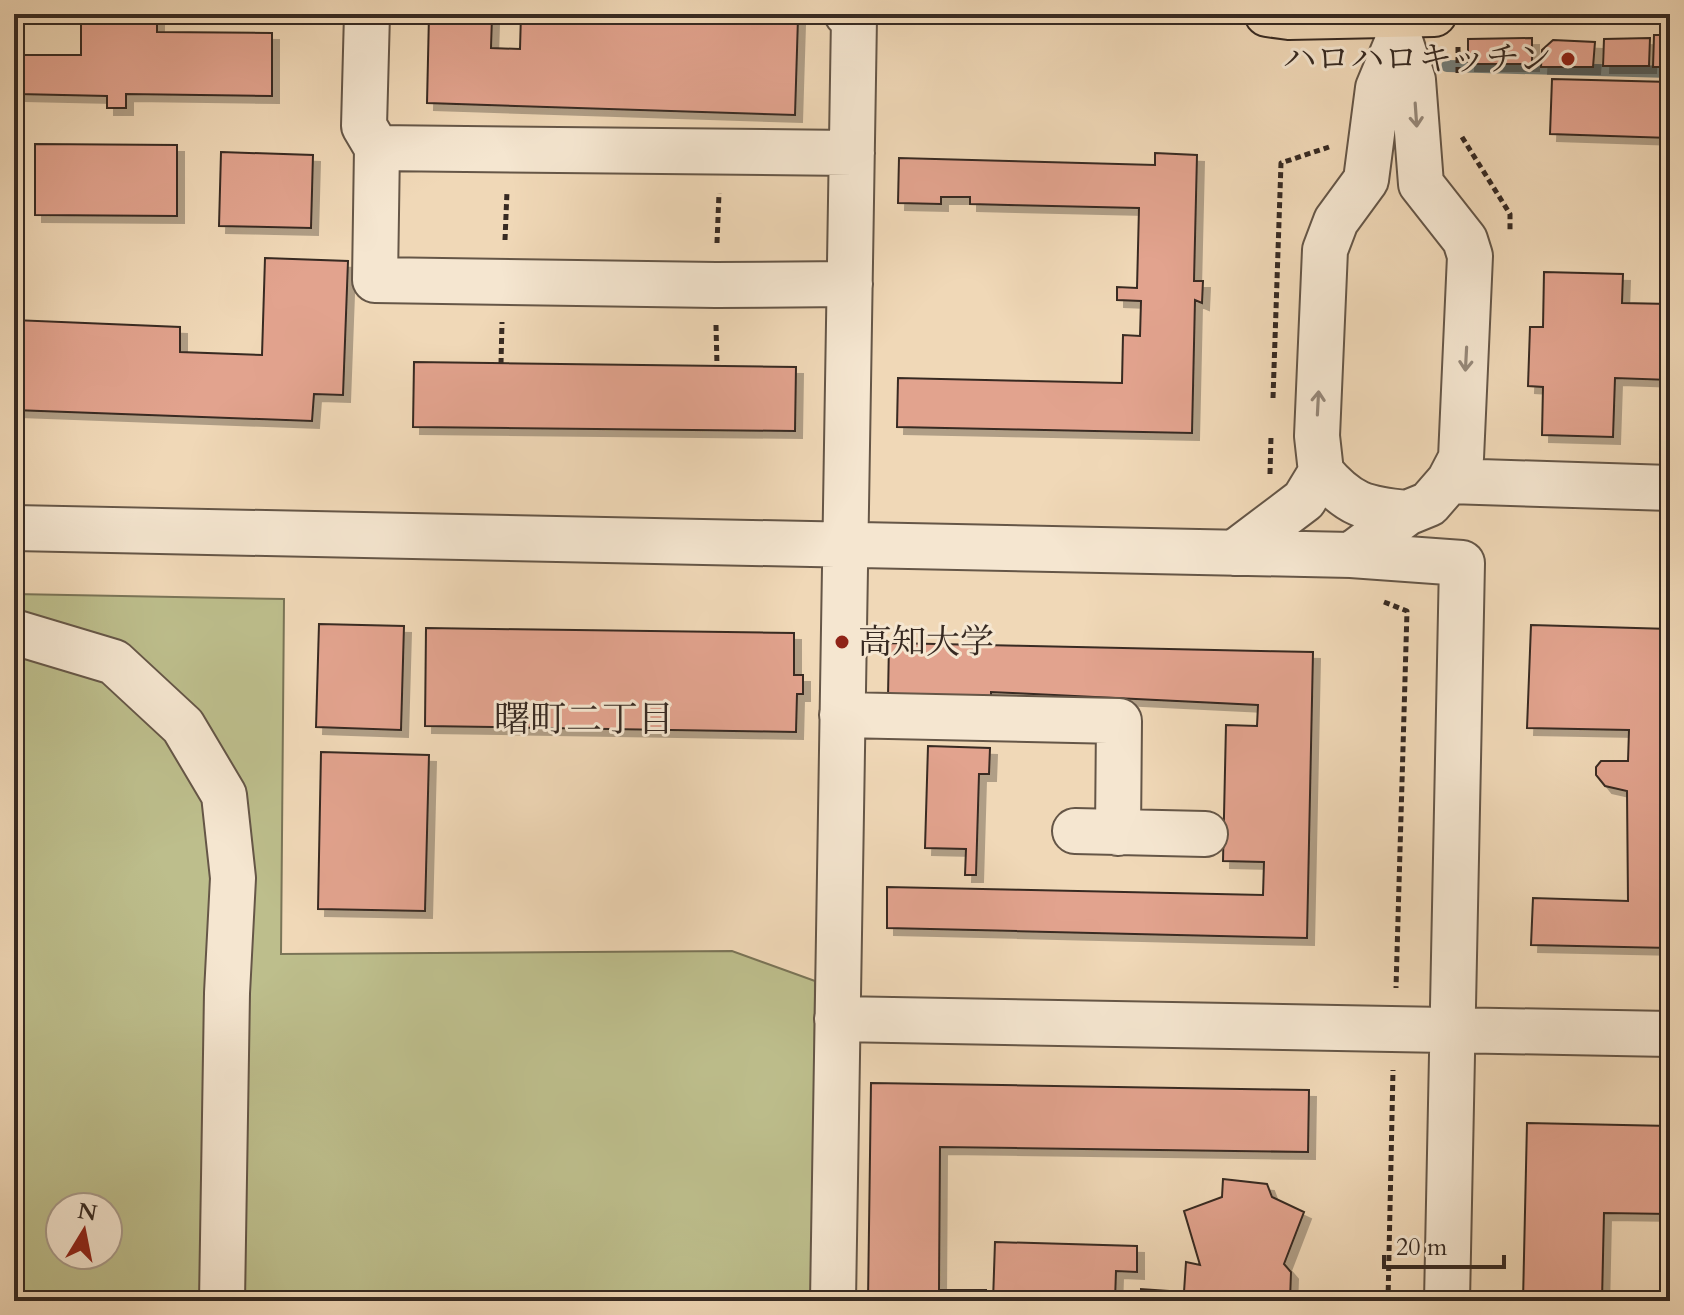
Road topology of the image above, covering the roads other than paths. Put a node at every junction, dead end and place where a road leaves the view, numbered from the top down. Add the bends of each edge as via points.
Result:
1 (367, 14) edge
2 (847, 14) edge
3 (1267, 14) edge
4 (1408, 23) edge
5 (377, 148) junction
6 (852, 153) junction
7 (1346, 207) junction
8 (1439, 209) junction
9 (850, 284) junction
10 (1321, 472) junction
11 (1449, 481) junction
12 (1670, 488) edge
13 (1407, 513) junction
14 (14, 528) edge
15 (845, 546) junction
16 (1234, 553) junction
17 (1351, 555) junction
18 (14, 632) edge
19 (842, 715) junction
20 (1075, 831) dead end
21 (1118, 833) junction
22 (1205, 834) dead end
23 (837, 1019) junction
24 (1452, 1030) junction
25 (1670, 1034) edge
26 (222, 1301) edge
27 (833, 1301) edge
28 (1447, 1301) edge

1 - 5 lane via 364,126
2 - 6 lane via 854,18
3 - 4 main road
4 - 7 lane via 1378,88 1366,180
4 -> 8 lane via 1421,184
5 - 6 lane
5 - 9 lane via 375,280
6 - 9 lane
7 - 8 lane via 1394,198
10 -> 7 lane via 1317,436 1325,250
8 -> 11 lane via 1465,240 1470,256 1461,458
9 - 15 lane
10 - 13 lane via 1340,495 1374,510
10 - 16 lane via 1304,500
11 - 12 lane
11 - 13 lane via 1429,504
13 - 17 lane
14 - 15 lane
15 - 16 lane
15 - 19 lane
16 - 17 lane
17 - 24 lane via 1462,563
18 - 26 lane via 114,662 183,726 224,795 233,878
19 - 21 lane via 1119,721
19 - 23 lane
20 - 21 lane
21 - 22 lane
23 - 24 lane
23 - 27 lane
24 - 25 lane
24 - 28 lane

